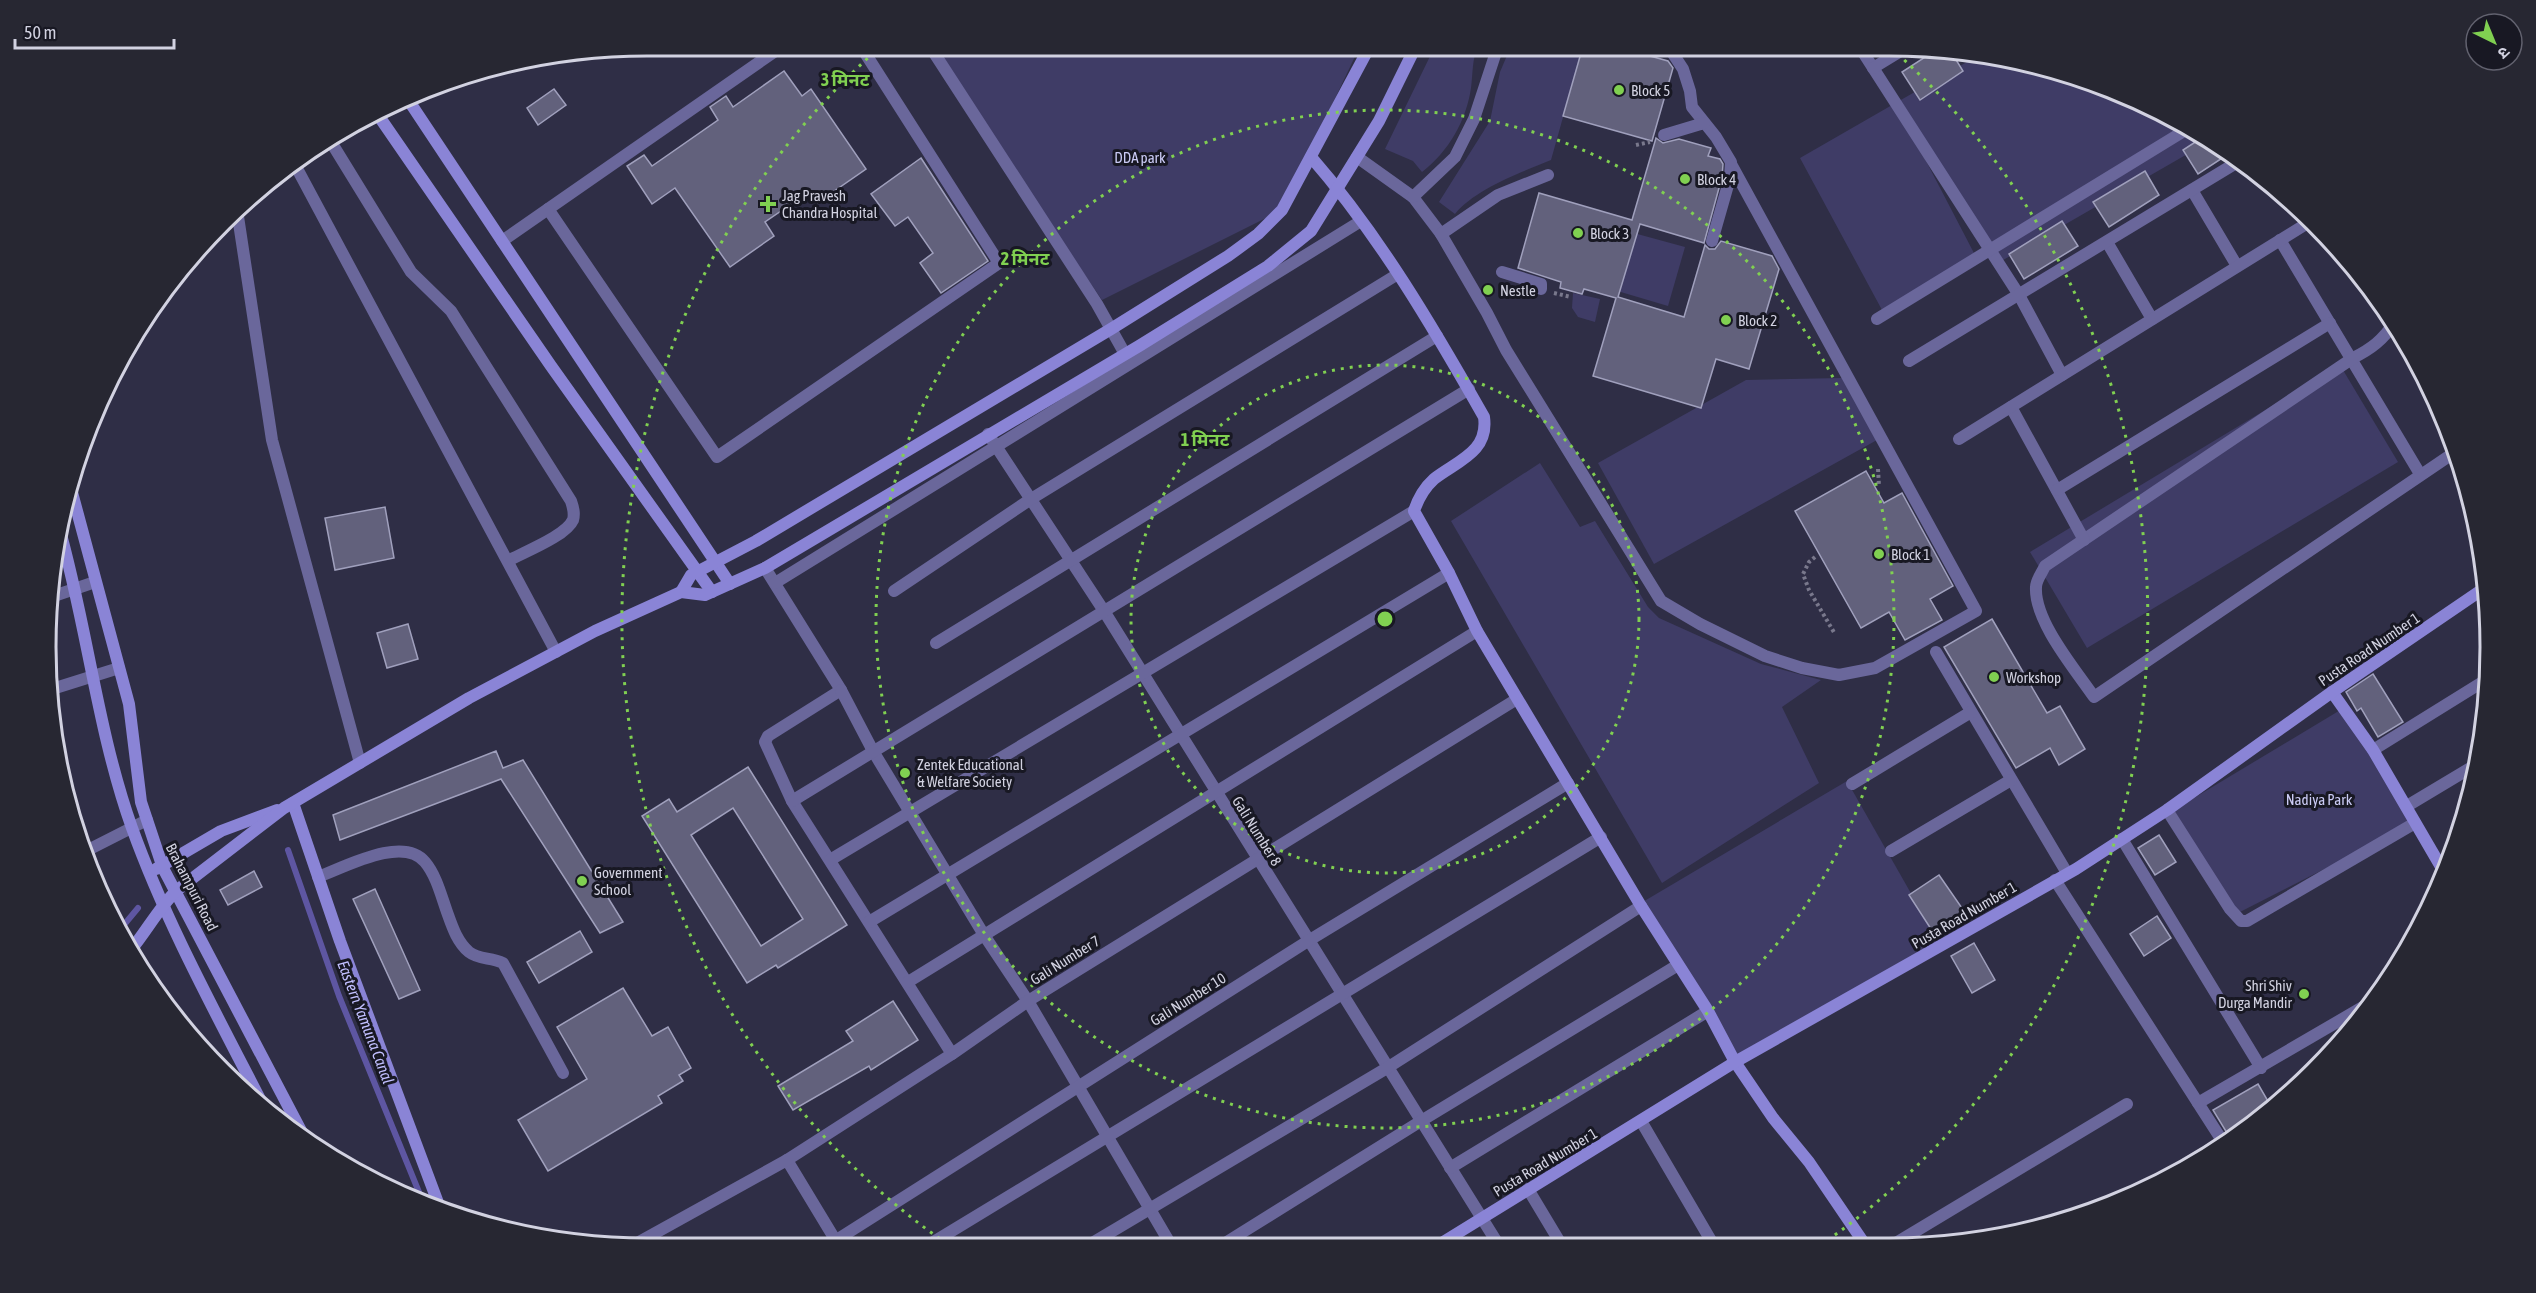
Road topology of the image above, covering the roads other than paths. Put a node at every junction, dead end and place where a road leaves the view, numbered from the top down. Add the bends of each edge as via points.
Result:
1 (768, 56) edge
2 (867, 56) edge
3 (936, 56) edge
4 (1365, 56) edge
5 (1411, 56) edge
6 (1495, 56) edge
7 (1675, 56) edge
8 (1866, 56) edge
9 (1892, 56) edge
10 (1874, 68) junction
11 (411, 104) edge
12 (380, 119) edge
13 (1704, 123) junction
14 (2181, 133) edge
15 (1660, 138) road end
16 (333, 146) edge
17 (1311, 157) junction
18 (1357, 157) junction
19 (1731, 164) junction
20 (2232, 165) edge
21 (298, 170) edge
22 (1548, 175) dead end
23 (1338, 188) junction
24 (2192, 190) junction
25 (1413, 197) junction
26 (548, 208) junction
27 (238, 220) edge
28 (1361, 221) junction
29 (2303, 226) edge
30 (1441, 234) junction
31 (2280, 240) junction
32 (502, 241) junction
33 (1712, 241) dead end
34 (2107, 242) junction
35 (1991, 251) junction
36 (2237, 266) junction
37 (1502, 272) dead end
38 (1398, 274) junction
39 (1541, 289) dead end
40 (2019, 295) junction
41 (1877, 319) dead end
42 (2152, 319) junction
43 (2330, 323) junction
44 (1111, 328) junction
45 (2389, 331) edge
46 (1437, 336) junction
47 (1125, 354) junction
48 (2353, 358) junction
49 (1909, 361) dead end
50 (2062, 375) junction
51 (1469, 389) junction
52 (2011, 407) junction
53 (988, 434) junction
54 (1959, 439) dead end
55 (997, 446) junction
56 (2449, 456) edge
57 (2420, 474) junction
58 (2057, 490) junction
59 (1031, 500) junction
60 (74, 501) edge
61 (1414, 511) junction
62 (2084, 540) junction
63 (64, 550) edge
64 (1070, 560) junction
65 (508, 561) junction
66 (716, 562) junction
67 (765, 567) junction
68 (697, 572) junction
69 (1449, 573) junction
70 (95, 582) junction
71 (775, 583) junction
72 (730, 584) junction
73 (73, 589) junction
74 (894, 591) dead end
75 (681, 592) junction
76 (712, 592) junction
77 (2477, 593) edge
78 (58, 594) edge
79 (1104, 611) junction
80 (1477, 631) junction
81 (936, 643) dead end
82 (556, 652) junction
83 (1936, 652) dead end
84 (119, 668) junction
85 (1143, 674) junction
86 (92, 676) junction
87 (2479, 684) edge
88 (57, 687) edge
89 (841, 690) junction
90 (2332, 692) junction
91 (1517, 699) junction
92 (1971, 712) junction
93 (1180, 734) junction
94 (2373, 750) junction
95 (873, 751) junction
96 (360, 763) junction
97 (2467, 770) edge
98 (2011, 780) junction
99 (1568, 783) junction
100 (1852, 784) dead end
101 (1215, 793) junction
102 (792, 801) junction
103 (289, 805) junction
104 (2407, 806) junction
105 (2167, 810) junction
106 (912, 812) junction
107 (147, 820) junction
108 (2415, 823) junction
109 (132, 827) junction
110 (1601, 837) junction
111 (2122, 838) junction
112 (91, 848) edge
113 (1892, 851) dead end
114 (1257, 859) junction
115 (830, 860) junction
116 (2440, 862) edge
117 (163, 865) junction
118 (150, 873) junction
119 (2067, 873) junction
120 (948, 874) junction
121 (318, 877) junction
122 (2055, 880) junction
123 (176, 891) junction
124 (162, 906) junction
125 (1641, 906) junction
126 (869, 922) junction
127 (984, 935) junction
128 (1308, 941) junction
129 (136, 944) edge
130 (1678, 965) junction
131 (908, 982) junction
132 (1342, 994) junction
133 (1028, 1001) junction
134 (1708, 1011) junction
135 (2352, 1014) edge
136 (952, 1054) junction
137 (1735, 1062) junction
138 (1388, 1068) junction
139 (2261, 1068) junction
140 (563, 1073) dead end
141 (1077, 1086) junction
142 (255, 1089) edge
143 (2198, 1103) junction
144 (2127, 1104) dead end
145 (1421, 1121) junction
146 (1641, 1121) junction
147 (297, 1123) edge
148 (1107, 1137) junction
149 (2220, 1137) edge
150 (787, 1160) junction
151 (1450, 1168) junction
152 (1528, 1189) junction
153 (436, 1199) edge
154 (1150, 1210) junction
155 (1481, 1218) junction
156 (1906, 1237) edge
157 (646, 1238) edge
158 (831, 1238) edge
159 (843, 1238) edge
160 (940, 1238) edge
161 (1101, 1238) edge
162 (1167, 1238) edge
163 (1233, 1238) edge
164 (1449, 1238) edge
165 (1494, 1238) edge
166 (1557, 1238) edge
167 (1709, 1238) edge
168 (1861, 1238) edge

1 - 26 street
2 - 26 street via 999,263 717,457
3 - 44 street
4 - 17 street
5 - 18 street
6 - 25 street via 1474,119 1455,157
7 - 13 street via 1683,69 1692,107
8 - 10 street
9 - 10 street
10 - 35 street
11 - 32 street
12 - 68 street
13 - 15 street
13 - 19 street
14 - 35 street
16 - 65 street via 411,272 452,311 572,501 572,522 562,532
17 - 23 street
17 - 44 street via 1282,210 1258,234
18 - 23 street
18 - 25 street
19 - 30 street via 1976,611 1875,668 1839,675 1802,668 1764,656 1661,601 1506,350
19 - 33 street via 1731,178
20 - 24 street
21 - 65 street
22 - 30 street via 1498,195
23 - 28 street
23 - 47 street via 1311,231 1268,266
24 - 34 street
24 - 36 street
25 - 30 street
26 - 32 street
27 - 96 street via 272,440
28 - 38 street
28 - 55 street
29 - 31 street
31 - 36 street
31 - 43 street
32 - 66 street
34 - 40 street
34 - 42 street
35 - 40 street
35 - 41 street
36 - 42 street
37 - 39 street via 1541,284
38 - 46 street
38 - 59 street
40 - 49 street
40 - 50 street
42 - 50 street
43 - 48 street
43 - 58 street
44 - 47 street
44 - 66 street
45 - 48 street via 2378,344
46 - 51 street
46 - 64 street
47 - 53 street
48 - 57 street
48 - 62 street
50 - 52 street
51 - 61 street via 1484,417 1484,436 1471,454 1433,480 1420,495
51 - 79 street
52 - 54 street
52 - 58 street
53 - 55 street, Gali Number 8
53 - 67 street
55 - 59 street, Gali Number 8
55 - 71 street
56 - 57 street
57 - 62 street via 2094,697 2036,604 2035,584 2045,566
58 - 62 street
59 - 64 street, Gali Number 8
59 - 74 street
60 - 70 street, Brahampuri Road
61 - 69 street
61 - 85 street
63 - 73 street, Brahampuri Road
64 - 79 street, Gali Number 8
64 - 81 street
65 - 82 street
66 - 68 street
66 - 72 street
67 - 71 street
67 - 72 street
68 - 75 street
68 - 76 street
69 - 80 street
69 - 93 street
70 - 73 street
70 - 84 street, Brahampuri Road
71 - 89 street
72 - 76 street
73 - 78 street
73 - 86 street, Brahampuri Road
75 - 76 street
75 - 82 street
77 - 90 street, Pusta Road Number 1
79 - 85 street, Gali Number 8
79 - 95 street
80 - 91 street
80 - 101 street
82 - 96 street
83 - 92 street
84 - 86 street
84 - 107 street, Brahampuri Road via 129,704 141,802
85 - 93 street, Gali Number 8
85 - 106 street
86 - 88 street
86 - 109 street, Brahampuri Road
87 - 94 street
89 - 95 street
89 - 102 street via 766,738
90 - 94 street
90 - 105 street, Pusta Road Number 1
91 - 99 street
91 - 114 street, Gali Number 7
92 - 98 street
92 - 100 street
93 - 101 street, Gali Number 8
93 - 120 street
94 - 104 street
95 - 102 street
95 - 106 street
96 - 103 street
97 - 104 street
98 - 113 street
98 - 119 street
99 - 110 street
99 - 128 street, Gali Number 10
101 - 114 street, Gali Number 8
101 - 127 street
102 - 115 street
103 - 117 street via 221,831
103 - 121 street
103 - 123 street
104 - 108 street
105 - 108 street via 2241,921
105 - 111 street, Pusta Road Number 1
106 - 115 street
106 - 120 street
107 - 109 street
107 - 117 street, Brahampuri Road
108 - 116 street
109 - 112 street
109 - 118 street, Brahampuri Road
110 - 125 street
110 - 132 street
111 - 119 street, Pusta Road Number 1
111 - 139 street
114 - 128 street, Gali Number 8
114 - 133 street, Gali Number 7
115 - 126 street
117 - 118 street
117 - 123 street, Brahampuri Road
118 - 124 street, Brahampuri Road
119 - 122 street, Pusta Road Number 1
120 - 126 street
120 - 127 street
121 - 140 street via 388,851 412,851 434,877 460,943 481,958 503,963
121 - 153 street
122 - 137 street, Pusta Road Number 1
122 - 143 street
123 - 124 street
123 - 147 street, Brahampuri Road
124 - 129 street
124 - 142 street, Brahampuri Road
125 - 130 street
125 - 138 street
126 - 131 street
127 - 131 street
127 - 133 street
128 - 132 street, Gali Number 8
128 - 141 street, Gali Number 10
130 - 134 street
130 - 145 street
131 - 136 street
132 - 138 street, Gali Number 8
132 - 148 street
133 - 136 street, Gali Number 7
133 - 141 street
134 - 137 street
134 - 151 street
135 - 139 street
136 - 150 street, Gali Number 7
137 - 146 street, Pusta Road Number 1
137 - 168 street
138 - 145 street, Gali Number 8
138 - 154 street
139 - 143 street
141 - 148 street
141 - 159 street, Gali Number 10
143 - 149 street
144 - 156 street
145 - 151 street, Gali Number 8
145 - 163 street
146 - 152 street, Pusta Road Number 1
146 - 167 street
148 - 154 street
148 - 160 street
150 - 157 street, Gali Number 7
150 - 158 street
151 - 155 street, Gali Number 8
152 - 155 street, Pusta Road Number 1
152 - 166 street
154 - 161 street
154 - 162 street
155 - 164 street, Pusta Road Number 1
155 - 165 street, Gali Number 8

